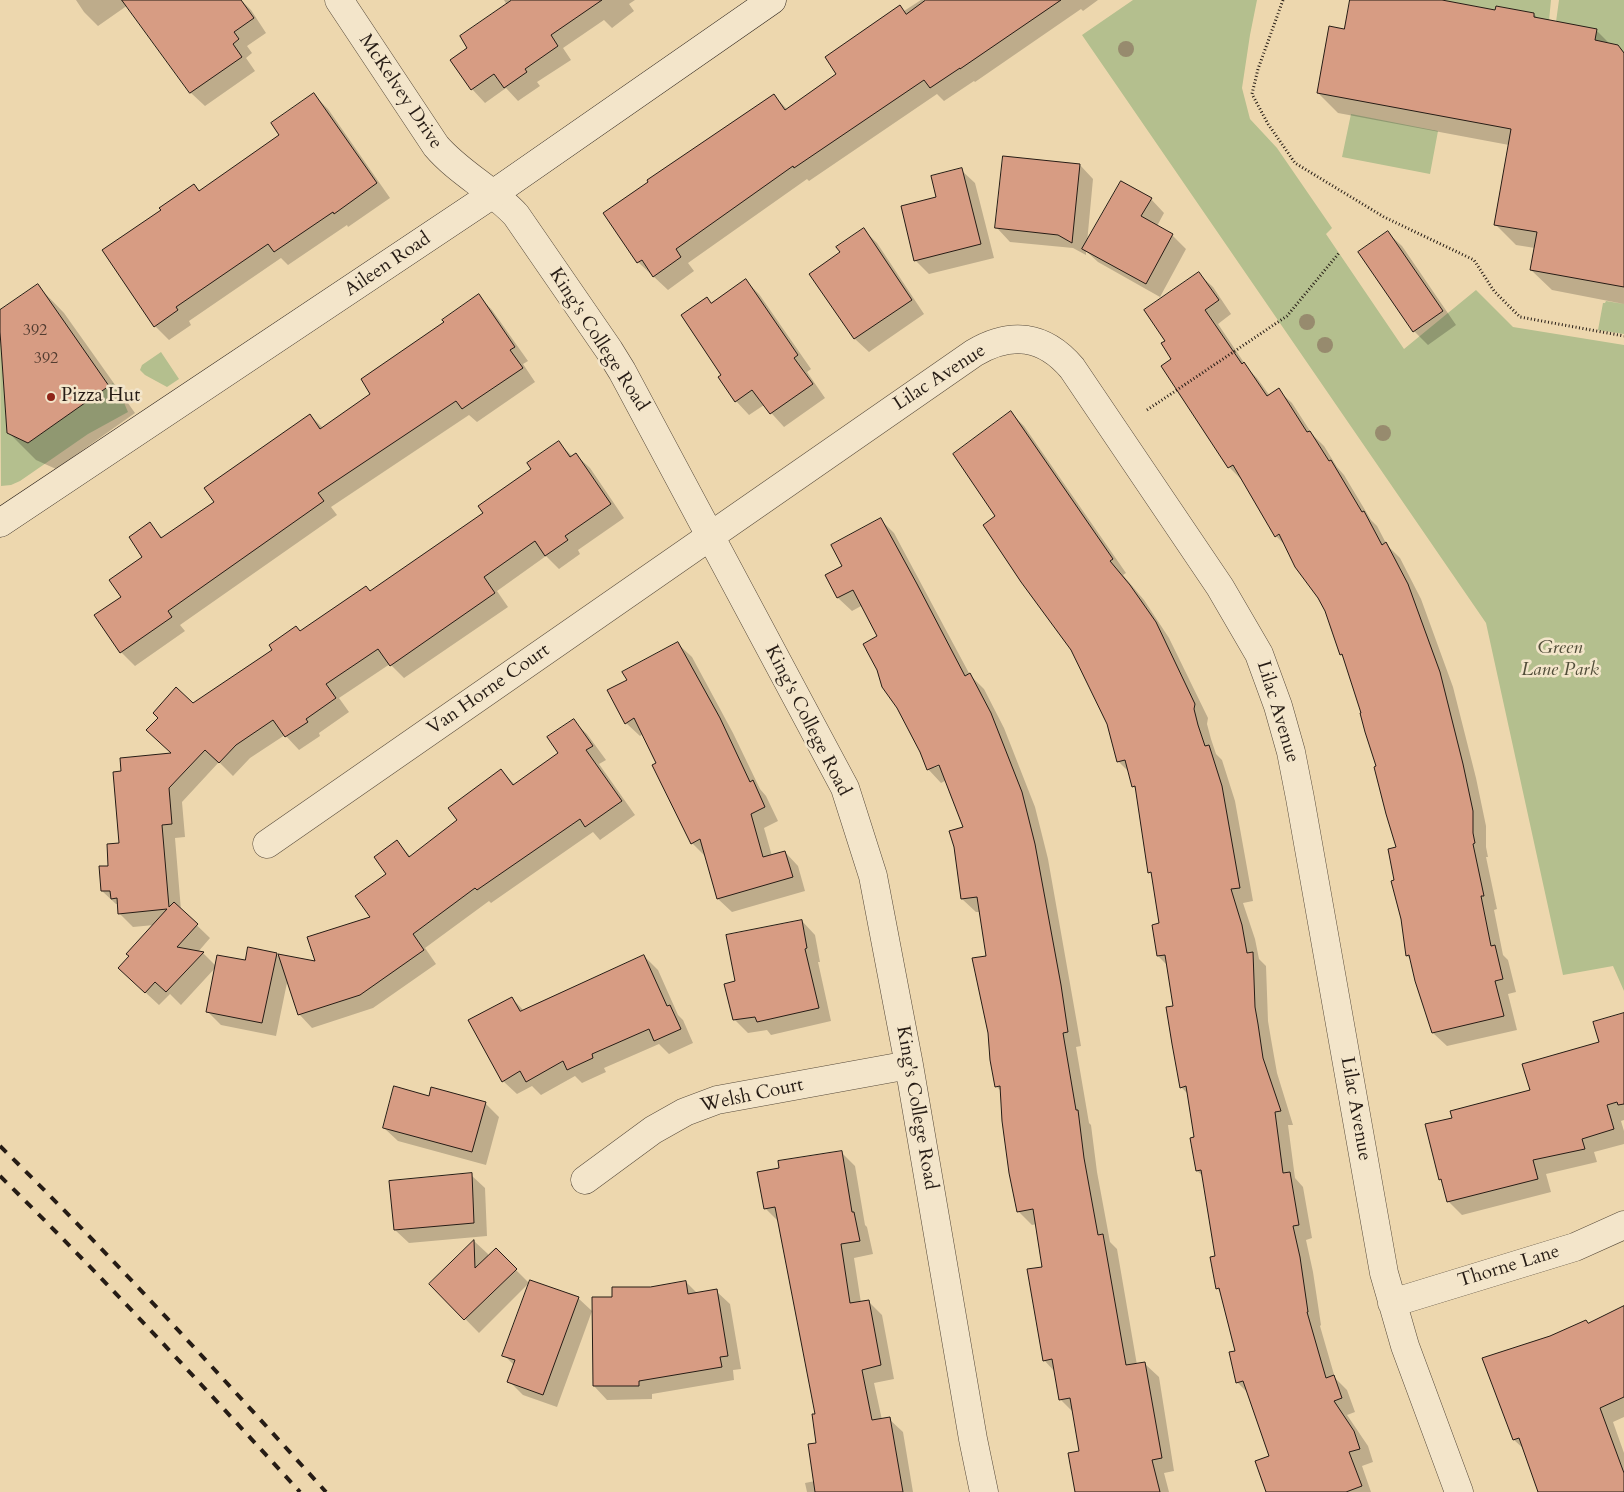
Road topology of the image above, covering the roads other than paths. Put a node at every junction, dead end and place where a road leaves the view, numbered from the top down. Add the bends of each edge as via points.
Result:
1 (340, 0) edge
2 (772, 0) edge
3 (493, 194) junction
4 (0, 523) edge
5 (711, 536) junction
6 (267, 844) dead end
7 (909, 1065) junction
8 (585, 1180) dead end
9 (1624, 1225) edge
10 (1392, 1303) junction
11 (984, 1492) edge
12 (1459, 1492) edge

1 - 3 street, McKelvey Drive via 436,146
2 - 3 street, Aileen Road
3 - 4 street, Aileen Road
3 - 5 street, King's College Road via 516,216 609,350
5 - 6 street, Van Horne Court
5 - 7 street, King's College Road via 845,788 873,876
5 - 10 street, Lilac Avenue via 986,346 1025,339 1045,346 1072,368 1220,587 1255,647 1270,681 1291,752
7 - 8 street, Welsh Court via 717,1100 685,1112 653,1130
7 - 11 street, King's College Road
9 - 10 street, Thorne Lane via 1575,1247
10 - 12 street, Lilac Avenue

